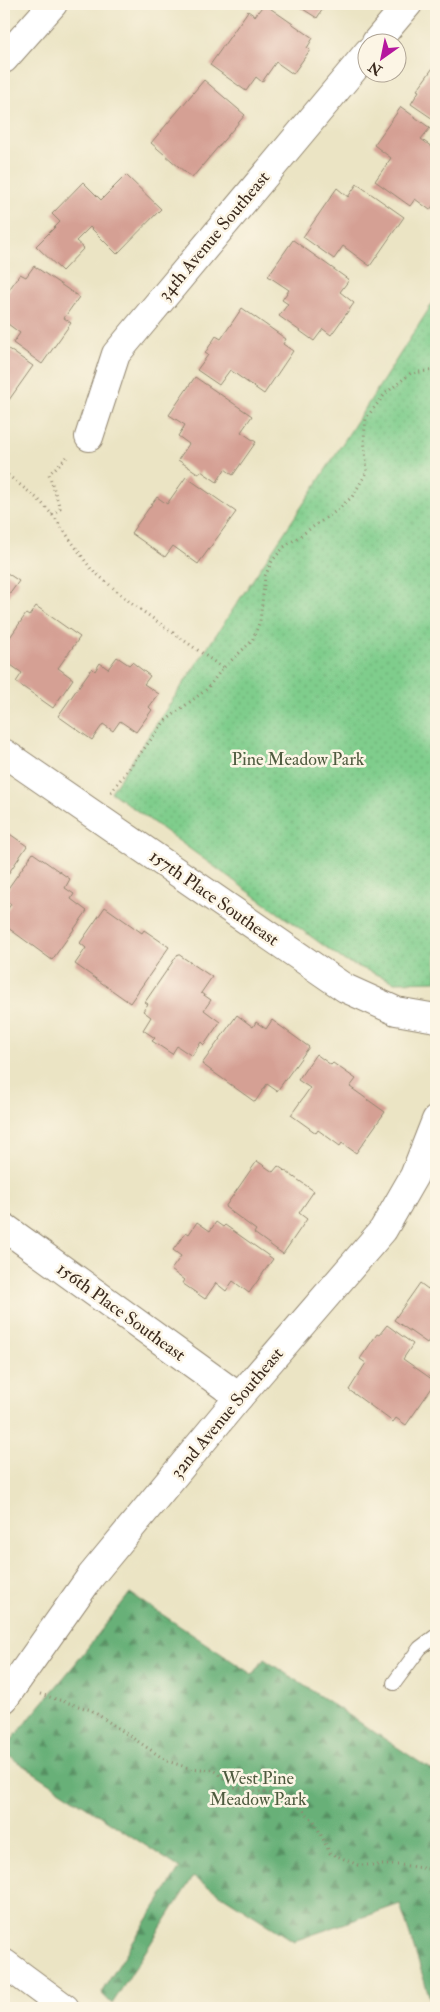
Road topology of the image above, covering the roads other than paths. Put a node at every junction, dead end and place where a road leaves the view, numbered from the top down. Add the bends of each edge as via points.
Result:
1 (53, 4) edge
2 (408, 4) edge
3 (384, 32) edge
4 (4, 59) edge
5 (358, 64) edge
6 (89, 437) road end
7 (4, 753) edge
8 (436, 1018) edge
9 (436, 1120) edge
10 (4, 1227) edge
11 (239, 1397) junction
12 (436, 1636) edge
13 (394, 1683) dead end
14 (6, 1688) edge
15 (4, 1963) edge
16 (65, 2008) edge

1 - 4 street
2 - 3 street
5 - 6 street, 34th Avenue Southeast via 116,354
7 - 8 street, 157th Place Southeast via 345,988 396,1011
9 - 11 street, 32nd Avenue Southeast via 414,1176 383,1230
10 - 11 street, 156th Place Southeast
11 - 14 street, 32nd Avenue Southeast via 92,1576
12 - 13 lane via 420,1648
15 - 16 street

